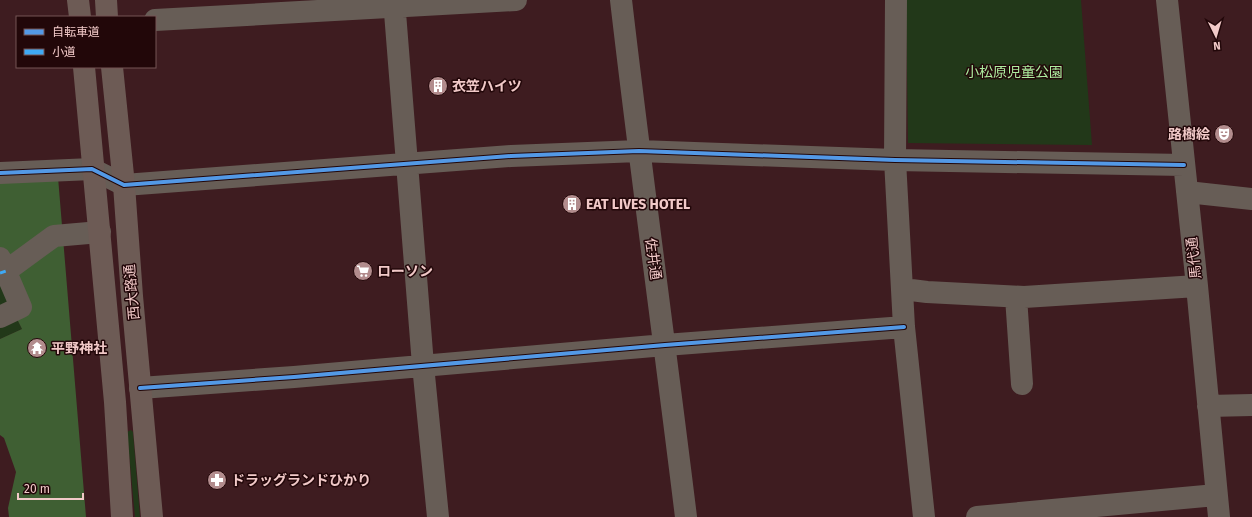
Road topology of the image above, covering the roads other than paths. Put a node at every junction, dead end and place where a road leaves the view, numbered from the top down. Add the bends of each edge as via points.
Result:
1 (78, 0) edge
2 (106, 0) edge
3 (516, 0) edge
4 (621, 0) edge
5 (896, 0) edge
6 (1167, 0) edge
7 (394, 3) edge
8 (80, 16) edge
9 (107, 16) edge
10 (156, 20) edge
11 (84, 68) edge
12 (112, 68) edge
13 (639, 151) junction
14 (895, 160) junction
15 (407, 164) junction
16 (1184, 165) junction
17 (92, 169) junction
18 (0, 173) edge
19 (124, 185) junction
20 (1186, 192) junction
21 (1252, 199) edge
22 (100, 232) junction
23 (3, 265) edge
24 (1197, 286) junction
25 (902, 289) junction
26 (1016, 297) junction
27 (0, 317) edge
28 (904, 327) junction
29 (665, 344) junction
30 (423, 365) junction
31 (1022, 384) dead end
32 (140, 388) junction
33 (1252, 405) edge
34 (1208, 406) junction
35 (1216, 495) junction
36 (122, 517) edge
37 (152, 517) edge
38 (438, 517) edge
39 (686, 517) edge
40 (924, 517) edge
41 (977, 517) edge
42 (1219, 517) edge

1 - 8 main road
2 - 9 main road
3 - 7 street
4 - 13 street, 佐井通
5 - 14 street
6 - 16 street, 馬代通
7 - 10 street
7 - 15 street
11 - 17 main road, 西大路通
12 - 19 main road, 西大路通
13 - 14 street
13 - 15 street via 511,156
13 - 29 street, 佐井通
14 - 16 street
14 - 25 street
15 - 19 street
15 - 30 street
16 - 20 street, 馬代通
17 - 18 street
17 - 19 street
17 - 22 main road, 西大路通
19 - 32 main road, 西大路通
20 - 21 street
20 - 24 street, 馬代通
22 - 23 street via 54,236
22 - 36 main road, 西大路通
23 - 27 street via 21,307
24 - 26 street
24 - 34 street, 馬代通
25 - 26 street
25 - 28 street
26 - 31 street
28 - 29 street
28 - 40 street
29 - 30 street
29 - 39 street, 佐井通
30 - 32 street
30 - 38 street
32 - 37 main road, 西大路通
33 - 34 street
34 - 35 street, 馬代通
35 - 41 street
35 - 42 street, 馬代通

